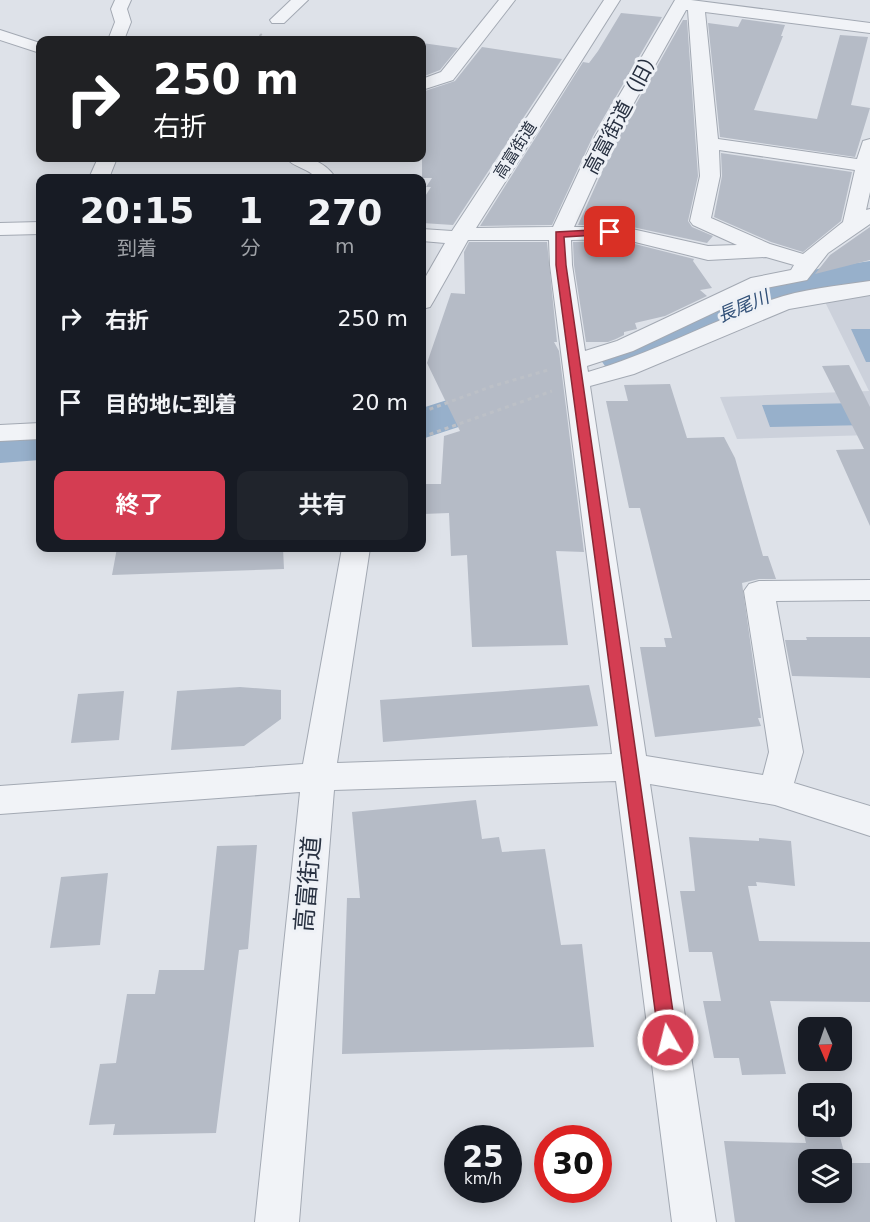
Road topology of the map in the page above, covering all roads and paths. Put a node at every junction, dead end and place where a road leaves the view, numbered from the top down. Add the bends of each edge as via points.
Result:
1 (123, 0) edge
2 (300, 0) edge
3 (507, 0) edge
4 (612, 0) edge
5 (686, 4) edge
6 (278, 20) dead end
7 (870, 28) edge
8 (0, 35) edge
9 (118, 36) edge
10 (36, 47) edge
11 (426, 84) edge
12 (709, 143) junction
13 (870, 145) edge
14 (304, 162) edge
15 (866, 166) junction
16 (323, 174) edge
17 (862, 220) edge
18 (36, 228) edge
19 (0, 229) edge
20 (560, 234) junction
21 (426, 235) edge
22 (460, 236) junction
23 (768, 250) junction
24 (805, 281) junction
25 (870, 288) edge
26 (426, 295) edge
27 (738, 307) junction
28 (576, 372) junction
29 (426, 411) edge
30 (36, 431) edge
31 (0, 433) edge
32 (426, 435) edge
33 (355, 552) edge
34 (870, 590) edge
35 (629, 767) junction
36 (318, 777) junction
37 (775, 791) junction
38 (0, 800) edge
39 (870, 821) edge
40 (278, 1222) edge
41 (694, 1222) edge

1 - 9 street via 119,9 123,22
2 - 6 street
3 - 11 street via 447,76
4 - 22 street, 高富街道
5 - 7 street
5 - 12 street
5 - 20 street, 高富街道（旧） via 605,137
8 - 10 street
12 - 15 street
12 - 23 street via 710,176 700,221
13 - 15 street
14 - 16 street
15 - 17 street
17 - 24 street
18 - 19 street
20 - 22 street
20 - 23 street via 622,233 708,253
20 - 28 street, 高富街道（旧）
21 - 22 street
22 - 26 street, 高富街道
23 - 24 street
24 - 25 street
24 - 27 street via 781,304
24 - 27 street via 759,283
27 - 28 street via 625,346
27 - 28 street via 624,369
28 - 29 path via 490,387
28 - 32 path
28 - 35 street, 高富街道（旧）
30 - 31 street
33 - 36 street, 高富街道
34 - 37 street via 759,591 786,752
35 - 36 street
35 - 37 street
35 - 41 street, 高富街道（旧）
36 - 38 street
36 - 40 street, 高富街道
37 - 39 street

